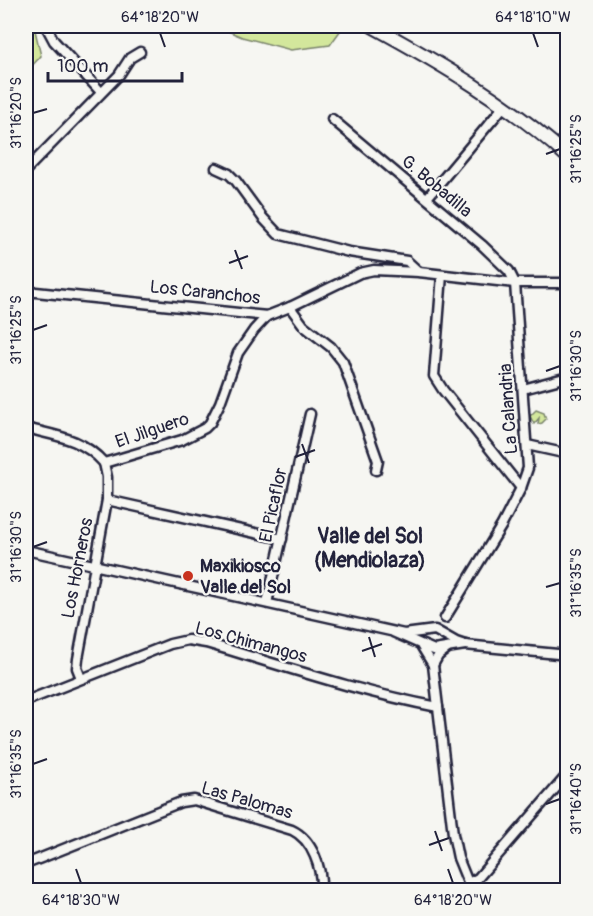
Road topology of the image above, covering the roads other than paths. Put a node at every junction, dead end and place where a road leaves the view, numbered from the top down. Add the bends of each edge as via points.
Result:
1 (46, 26) edge
2 (372, 26) edge
3 (140, 52) dead end
4 (100, 92) junction
5 (504, 106) junction
6 (332, 119) dead end
7 (567, 157) edge
8 (216, 168) dead end
9 (26, 170) edge
10 (427, 198) junction
11 (419, 272) junction
12 (442, 275) junction
13 (515, 283) junction
14 (567, 283) edge
15 (26, 291) edge
16 (290, 307) junction
17 (267, 316) junction
18 (567, 377) edge
19 (523, 389) junction
20 (310, 414) dead end
21 (26, 428) edge
22 (526, 445) junction
23 (567, 454) edge
24 (104, 463) junction
25 (376, 470) dead end
26 (521, 488) junction
27 (107, 500) junction
28 (282, 540) junction
29 (26, 550) edge
30 (94, 564) junction
31 (267, 603) junction
32 (445, 618) junction
33 (424, 631) junction
34 (393, 632) junction
35 (446, 634) junction
36 (421, 645) junction
37 (465, 645) junction
38 (449, 647) junction
39 (567, 655) edge
40 (433, 665) junction
41 (81, 678) junction
42 (26, 701) edge
43 (438, 707) junction
44 (567, 774) edge
45 (26, 864) edge
46 (470, 887) edge
47 (321, 891) edge

1 - 4 street
2 - 5 street
3 - 4 street
4 - 9 street
5 - 7 street
5 - 10 street
6 - 10 street, G. Bobadilla
8 - 11 street via 236,181 278,234 349,252 407,261
10 - 13 street, G. Bobadilla via 509,271
11 - 12 street, Los Caranchos
11 - 16 street, Los Caranchos via 366,271
12 - 13 street, Los Caranchos
12 - 26 street via 434,376
13 - 14 street, Los Caranchos
13 - 19 street, La Calandria
15 - 17 street, Los Caranchos
16 - 17 street, Los Caranchos
16 - 25 street via 304,326 343,362 378,461
17 - 24 street, El Jilguero via 238,353 220,403 206,428 182,440
18 - 19 street
19 - 22 street, La Calandria
20 - 28 street, El Picaflor
21 - 24 street, El Jilguero via 71,439 90,448
22 - 23 street
22 - 26 street, La Calandria via 528,468
24 - 27 street, Los Horneros
26 - 32 street, La Calandria
27 - 28 street
27 - 30 street, Los Horneros
28 - 31 street, El Picaflor
29 - 30 street
30 - 31 street
30 - 41 street, Los Horneros via 78,659
31 - 34 street
32 - 33 street, La Calandria
32 - 35 street
33 - 34 street
33 - 35 street
33 - 36 street
34 - 36 street
35 - 37 street
35 - 38 street
36 - 38 street via 434,650
36 - 40 street
37 - 38 street
37 - 39 street
38 - 40 street
40 - 43 street
41 - 42 street, Los Chimangos
41 - 43 street, Los Chimangos via 188,640 395,699
43 - 46 street via 453,834
44 - 46 street
45 - 47 street, Las Palomas via 194,800 303,836 317,863

